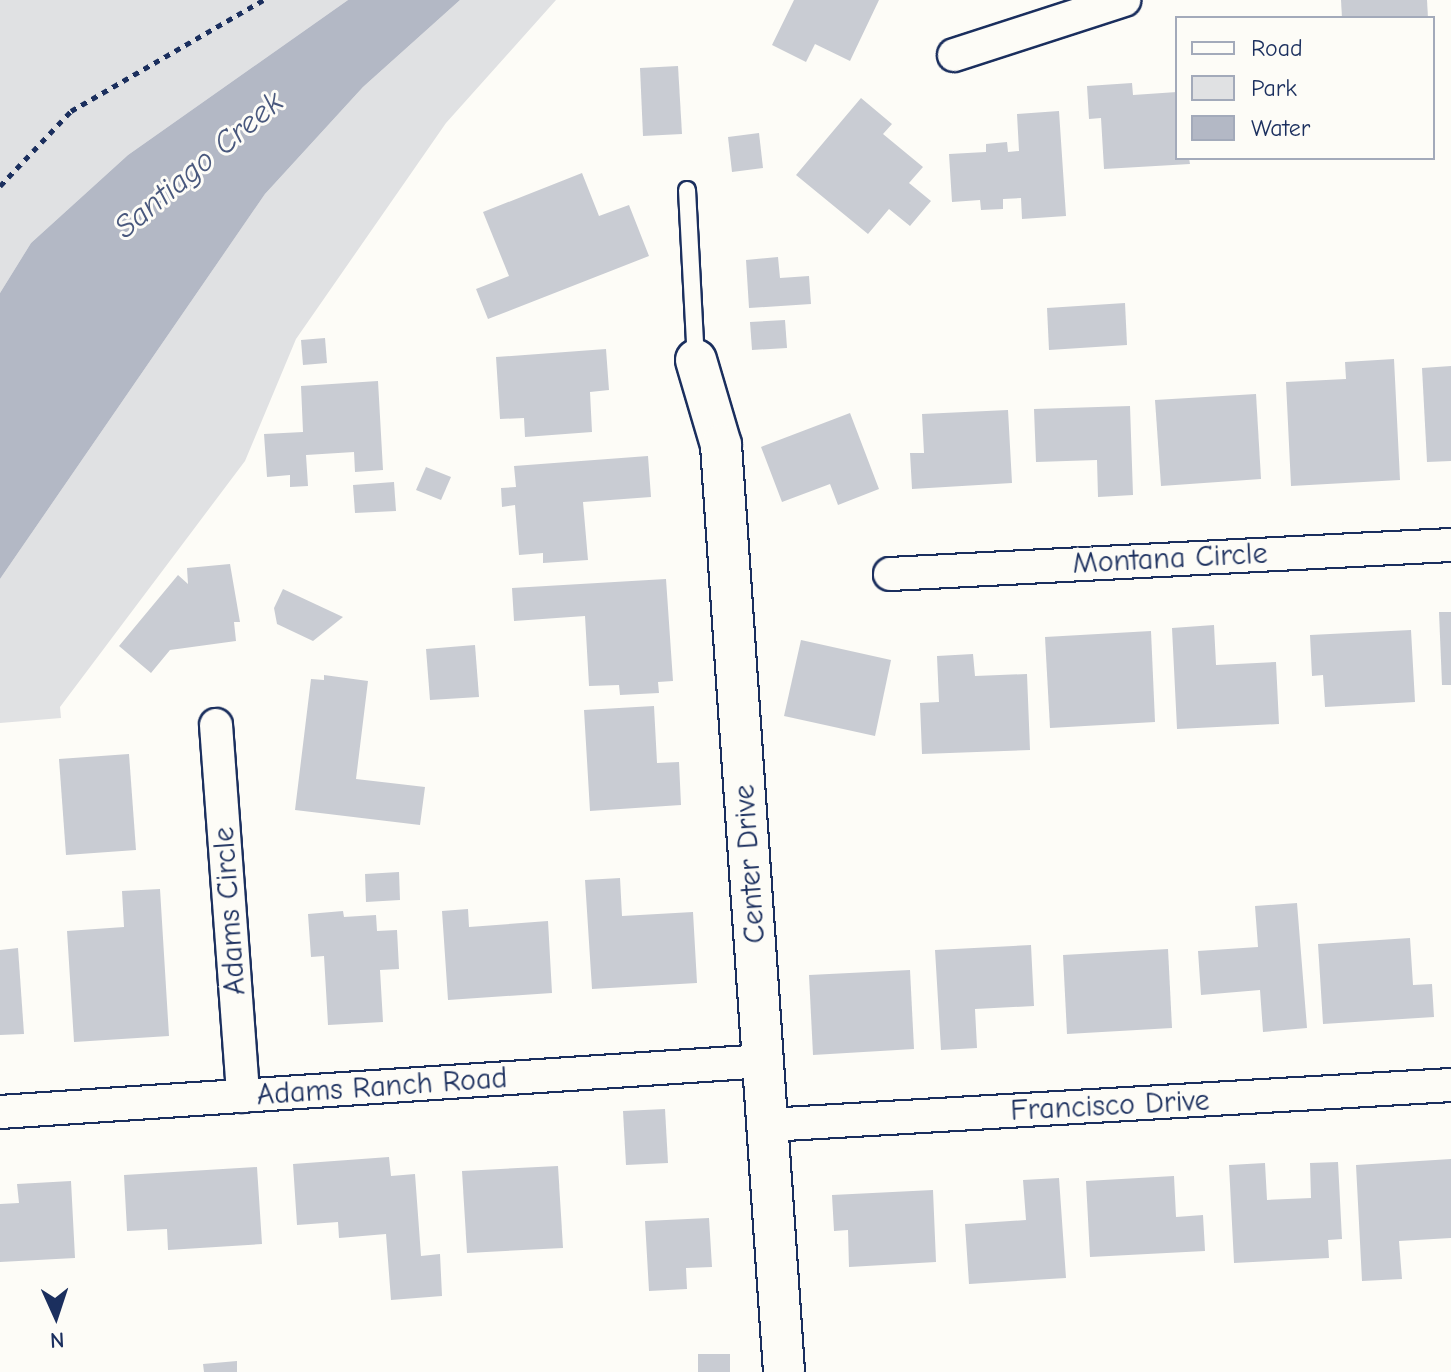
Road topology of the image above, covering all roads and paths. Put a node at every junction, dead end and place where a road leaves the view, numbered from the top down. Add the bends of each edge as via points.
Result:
1 (263, 0) edge
2 (1124, 0) edge
3 (954, 55) dead end
4 (0, 186) edge
5 (687, 190) dead end
6 (696, 360) joint
7 (1451, 545) edge
8 (890, 574) dead end
9 (216, 725) dead end
10 (763, 1061) junction
11 (1451, 1085) edge
12 (243, 1096) junction
13 (0, 1112) edge
14 (768, 1125) junction
15 (784, 1372) edge

1 - 4 path via 71,111
2 - 3 street
5 - 6 lane
6 - 10 street, Center Drive via 721,445
7 - 8 street, Montana Circle
9 - 12 street, Adams Circle
10 - 12 street, Adams Ranch Road
10 - 14 street, Center Drive
11 - 14 street, Francisco Drive
12 - 13 street, Adams Ranch Road
14 - 15 street, Center Drive

